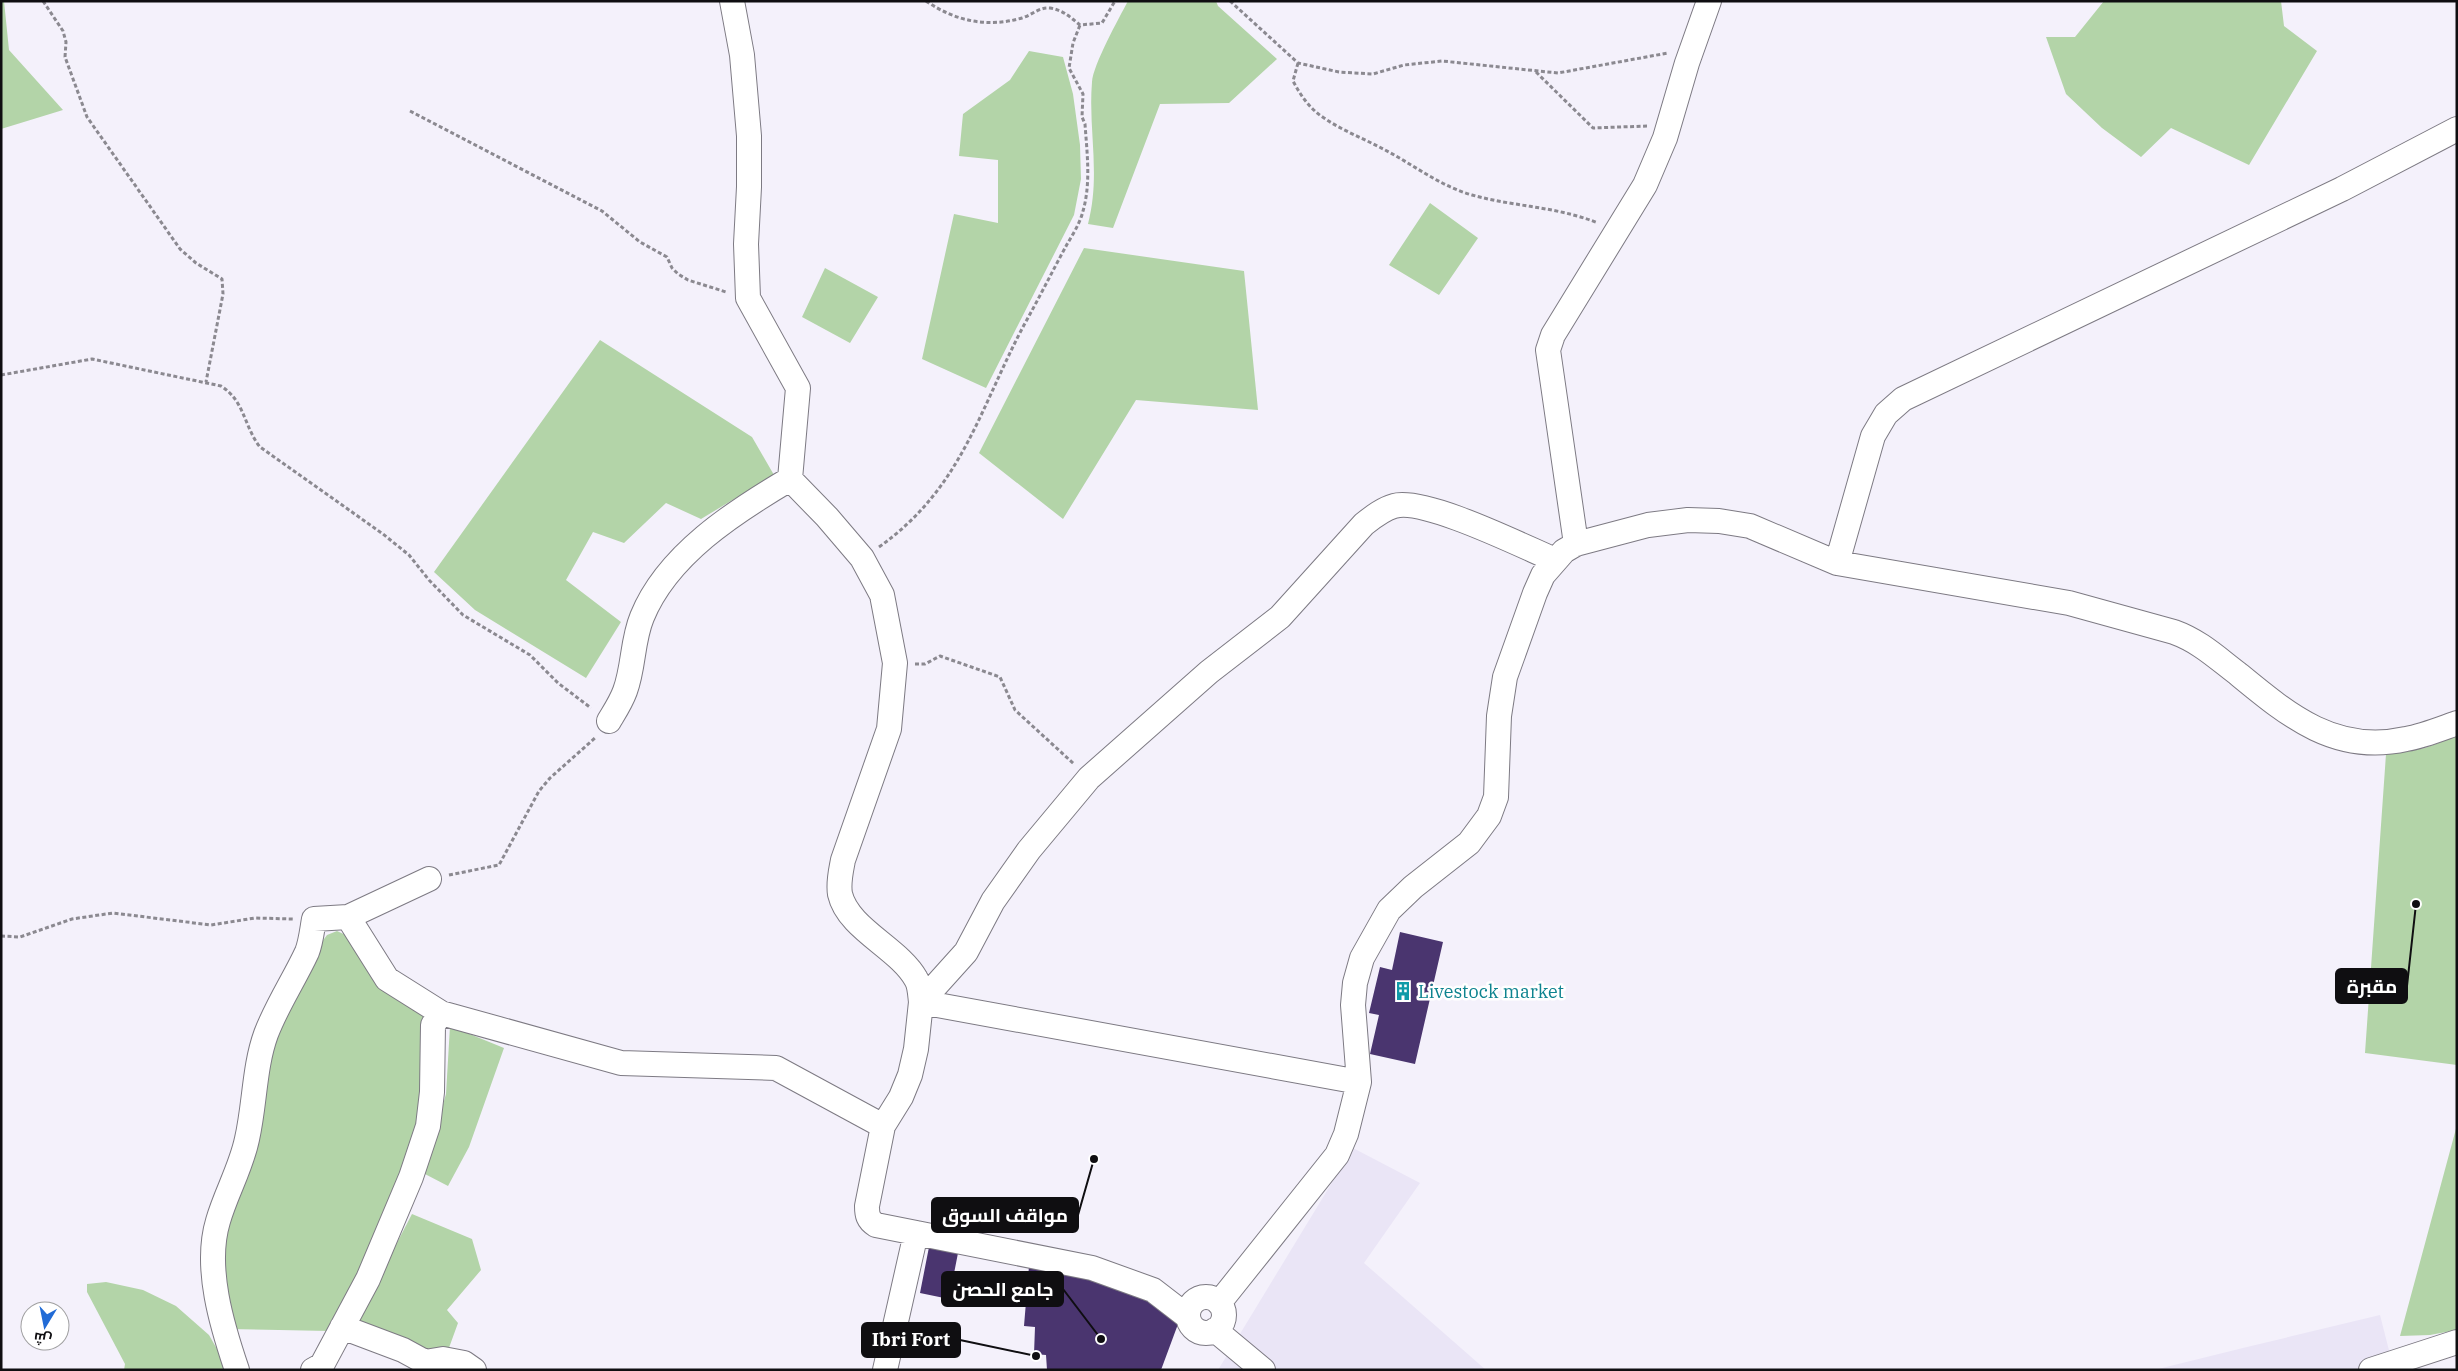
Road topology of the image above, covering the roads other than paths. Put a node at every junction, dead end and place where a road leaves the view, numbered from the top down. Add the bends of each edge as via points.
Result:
1 (732, 1) edge
2 (1709, 1) edge
3 (2457, 129) edge
4 (790, 479) junction
5 (1576, 544) junction
6 (1555, 560) junction
7 (1837, 563) junction
8 (609, 721) road end
9 (2457, 723) edge
10 (428, 880) road end
11 (348, 918) junction
12 (921, 1002) junction
13 (441, 1013) junction
14 (1359, 1082) junction
15 (883, 1126) junction
16 (916, 1233) junction
17 (1202, 1306) junction
18 (342, 1327) junction
19 (1215, 1330) junction
20 (2457, 1342) edge
21 (237, 1370) edge
22 (313, 1370) edge
23 (474, 1370) edge
24 (885, 1370) edge
25 (1263, 1370) edge
26 (2371, 1370) edge

1 - 4 street via 742,55 749,136 748,298 798,388
2 - 5 street via 1669,126 1645,185 1553,335 1548,350
3 - 7 street via 2342,189 1903,399 1886,414 1873,436
4 - 8 street via 756,499 706,537 663,582 642,617 625,691
4 - 12 street via 862,558 882,595 895,663 890,729 843,860 840,887 845,907 902,961 917,980
5 - 6 street
5 - 7 street via 1648,525 1688,520 1719,521 1750,526
6 - 12 street via 1423,507 1394,506 1364,524 1280,617 1209,672 1089,778 1029,850 993,902 966,952
6 - 14 street via 1535,593 1505,677 1499,716 1496,797 1489,816 1469,844 1389,910 1362,958 1353,1006
7 - 9 street via 2069,603 2174,632 2207,649 2298,721 2356,742 2407,739
10 - 11 street
11 - 13 street via 386,979
11 - 21 street via 314,919 307,952 266,1035 257,1069 255,1101 243,1157 217,1223 214,1259 220,1320
12 - 14 street
12 - 15 street via 910,1075
13 - 15 street via 620,1063 776,1068
13 - 18 street via 433,1025 428,1126 368,1279
14 - 17 street via 1352,1117 1337,1155
15 - 16 street via 867,1215 876,1226
16 - 17 street via 1092,1268 1153,1290 1168,1290
16 - 24 street
17 - 19 street via 1222,1308 1223,1320
17 - 19 street via 1194,1329 1201,1332
18 - 22 street via 322,1365
18 - 23 street via 403,1350 425,1362 443,1359
19 - 25 street
20 - 26 street

